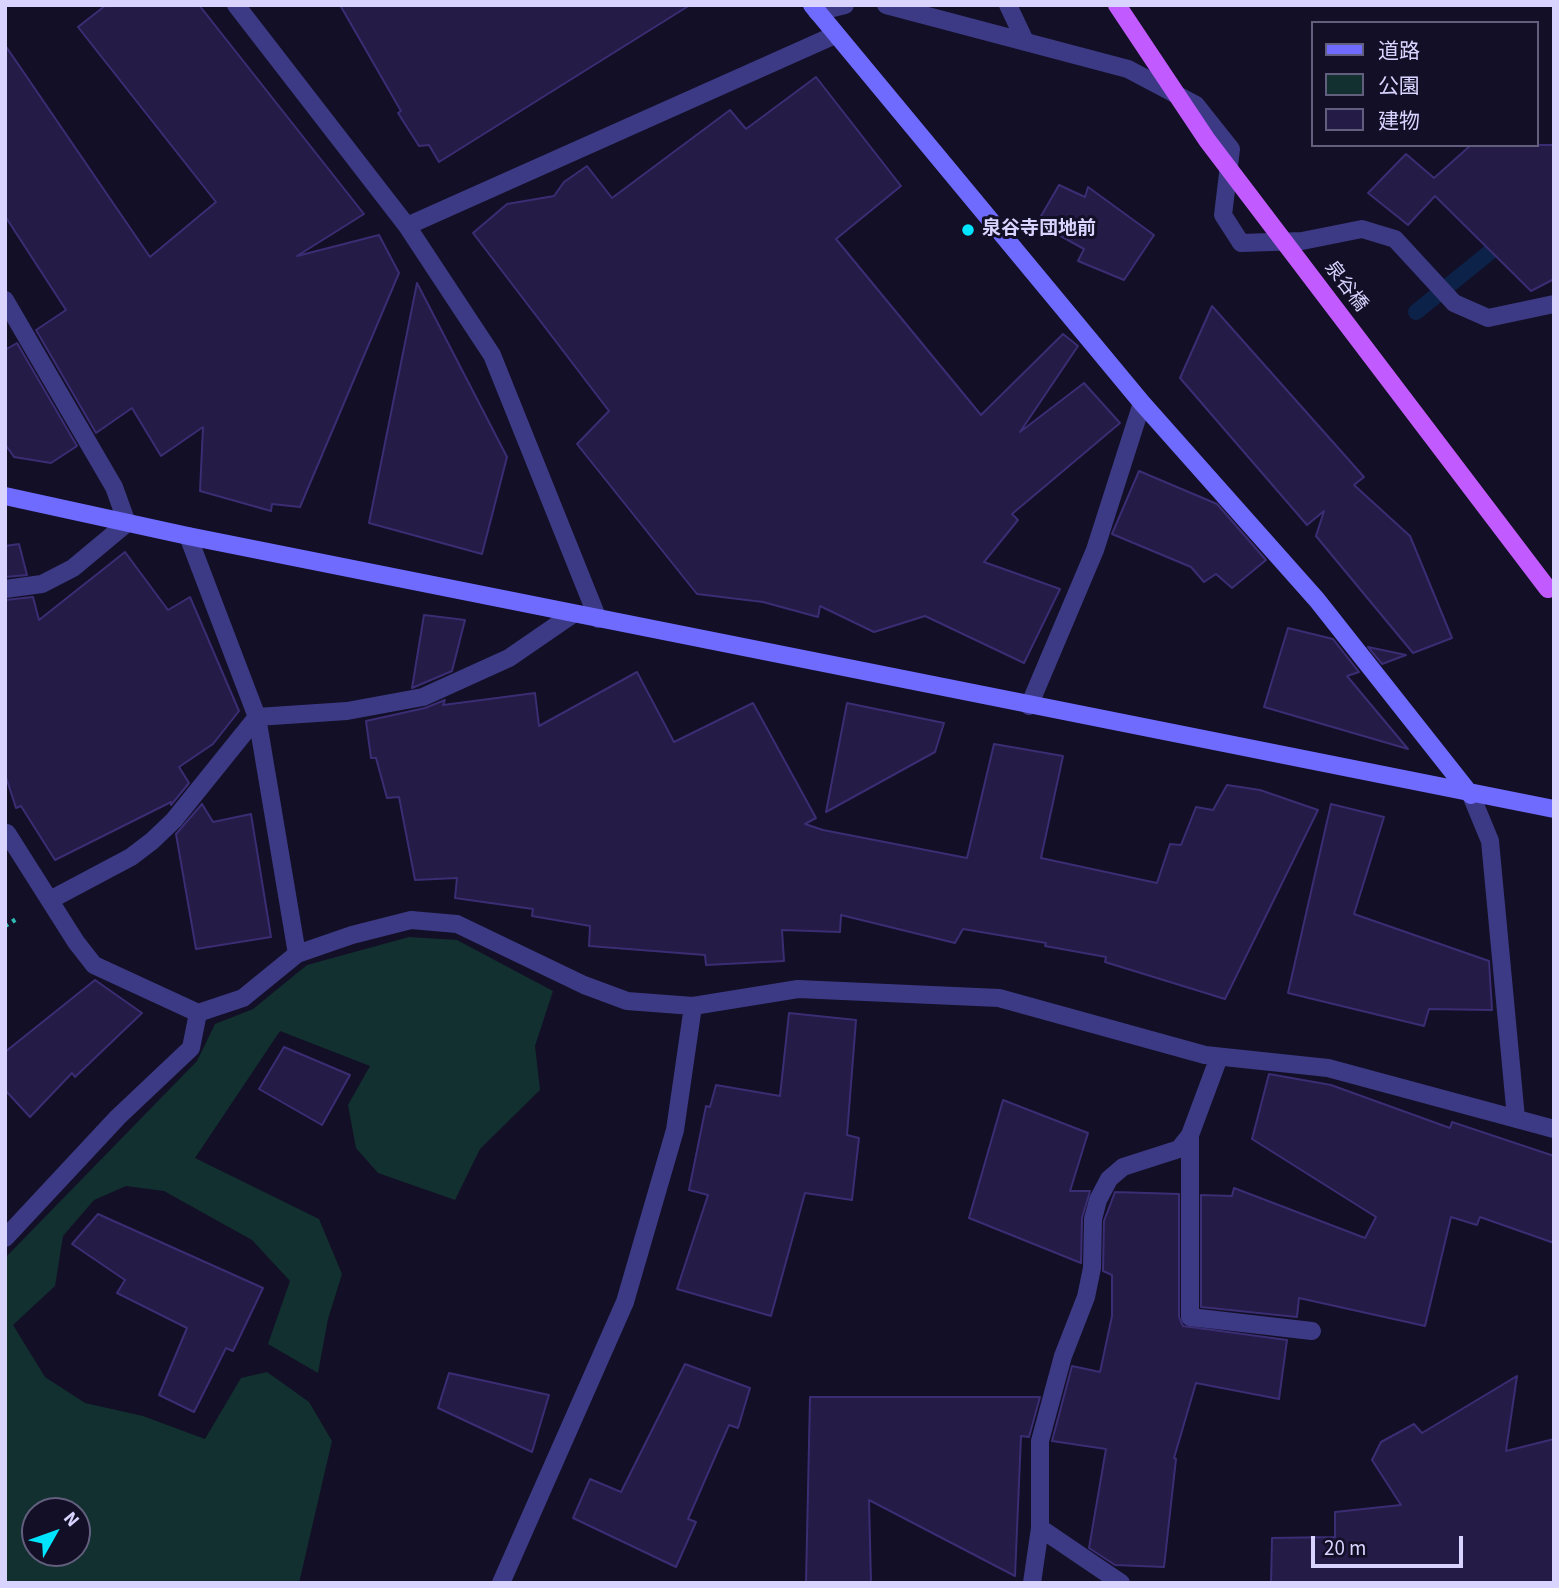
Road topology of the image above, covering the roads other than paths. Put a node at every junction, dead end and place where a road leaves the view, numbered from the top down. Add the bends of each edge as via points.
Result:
1 (236, 5) edge
2 (845, 5) edge
3 (886, 5) edge
4 (1007, 5) edge
5 (1117, 5) edge
6 (815, 9) edge
7 (835, 35) junction
8 (1025, 41) junction
9 (407, 226) junction
10 (5, 300) edge
11 (1554, 304) edge
12 (1142, 403) junction
13 (5, 496) edge
14 (127, 523) junction
15 (188, 536) junction
16 (5, 589) edge
17 (1548, 589) dead end
18 (573, 614) junction
19 (598, 619) junction
20 (1029, 706) junction
21 (257, 717) junction
22 (1471, 795) junction
23 (1554, 809) edge
24 (7, 833) dead end
25 (50, 900) junction
26 (297, 954) junction
27 (693, 1006) junction
28 (198, 1013) junction
29 (1219, 1057) junction
30 (1516, 1118) junction
31 (1554, 1129) edge
32 (1190, 1135) junction
33 (5, 1238) edge
34 (1312, 1332) dead end
35 (1040, 1528) junction
36 (501, 1583) edge
37 (1032, 1583) edge
38 (1121, 1583) edge

1 - 9 street
2 - 6 street
3 - 8 street
4 - 8 street
5 - 17 main road, 泉谷橋, bridge via 1207,139
6 - 7 street
7 - 9 street
7 - 12 street
8 - 11 street via 1128,69 1196,105 1231,149 1223,215 1241,243 1302,241 1362,229 1395,239 1454,303 1488,318
9 - 19 street via 492,355
10 - 14 street via 114,487
12 - 20 street via 1095,550
12 - 22 street via 1317,600
13 - 14 street
14 - 15 street
14 - 16 street via 73,568 42,584
15 - 18 street
15 - 21 street
18 - 19 street
18 - 21 street via 509,658 422,697 347,711
19 - 20 street
20 - 22 street
21 - 25 street via 152,841 131,858
21 - 26 street
22 - 23 street
22 - 30 street via 1490,841
24 - 25 street
25 - 28 street via 94,965
26 - 27 street via 411,920 457,924 627,1001
26 - 28 street via 243,998
27 - 29 street via 798,989 999,998
27 - 36 street via 675,1130 625,1302
28 - 33 street via 191,1048 118,1117
29 - 30 street via 1328,1068
29 - 32 street
30 - 31 street
32 - 34 street via 1189,1317
32 - 35 street via 1179,1149 1124,1167 1109,1179 1098,1200 1086,1297 1063,1356 1040,1441
35 - 37 street
35 - 38 street

